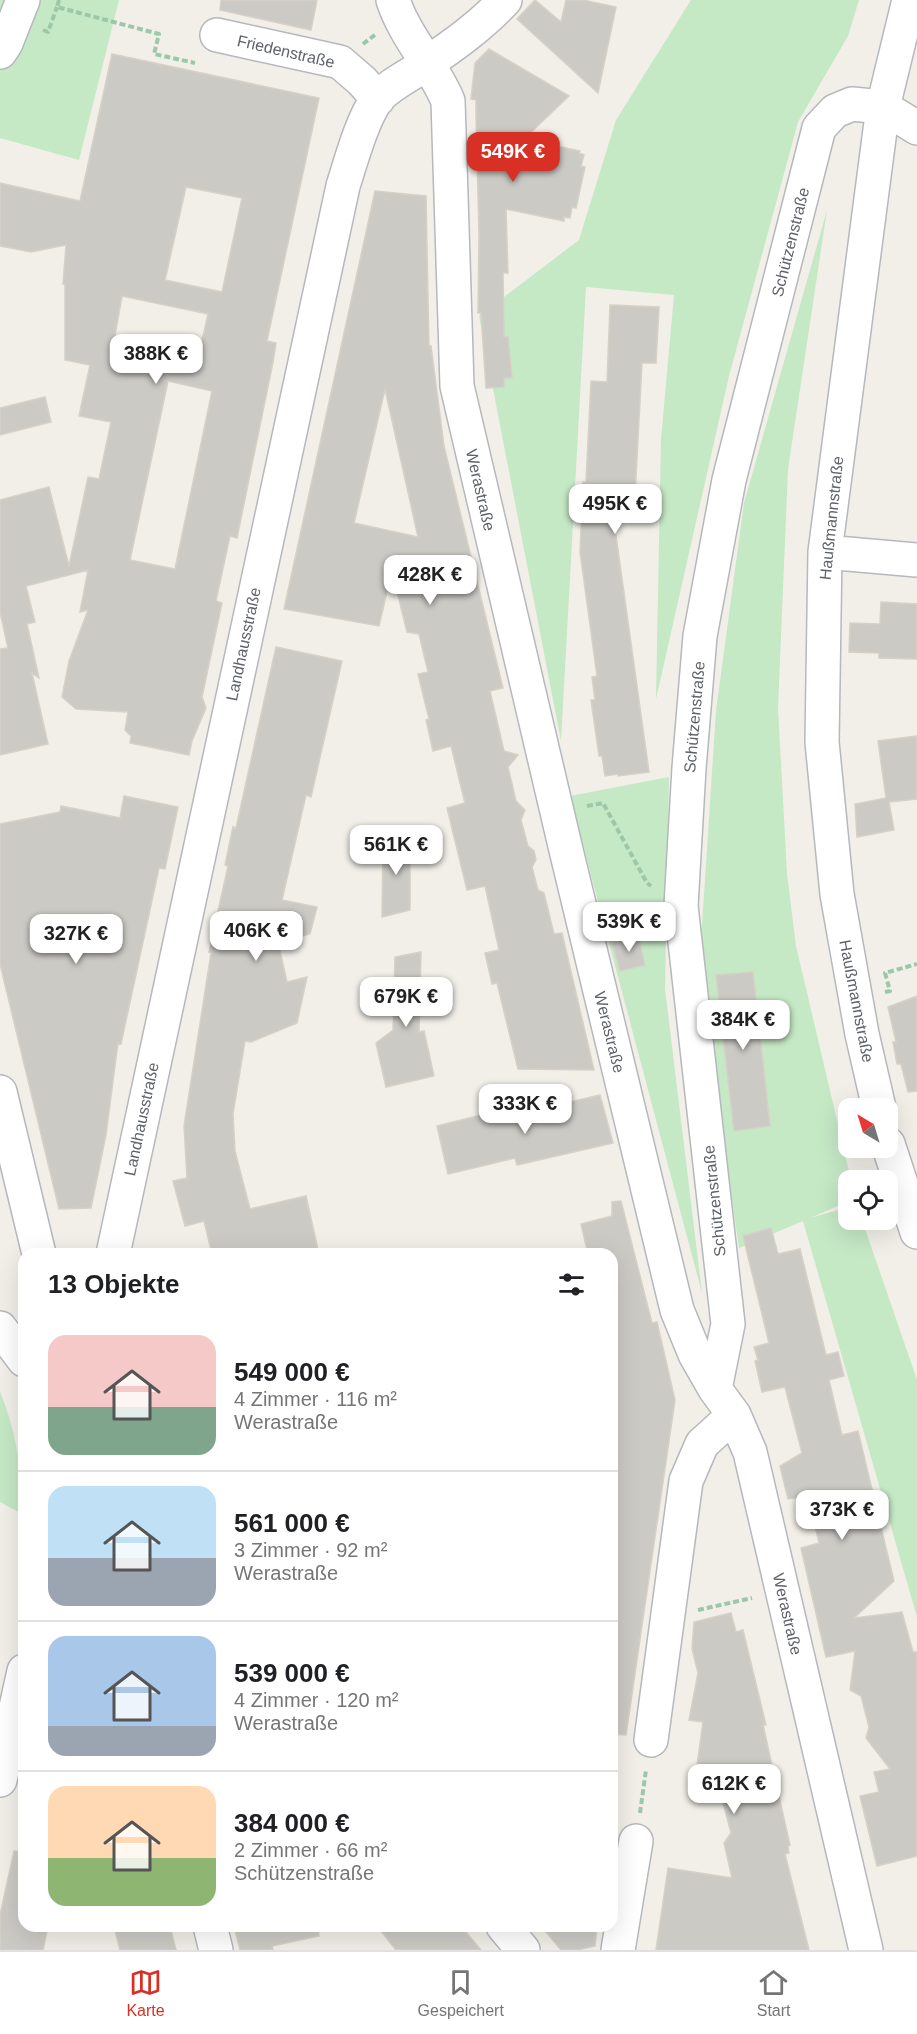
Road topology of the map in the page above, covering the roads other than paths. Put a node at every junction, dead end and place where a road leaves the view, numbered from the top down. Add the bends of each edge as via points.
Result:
1 (23, 0) edge
2 (506, 0) edge
3 (909, 0) edge
4 (396, 9) edge
5 (217, 35) dead end
6 (0, 52) edge
7 (428, 63) junction
8 (378, 99) junction
9 (883, 107) junction
10 (917, 128) edge
11 (825, 552) junction
12 (917, 560) edge
13 (0, 1092) edge
14 (877, 1098) edge
15 (893, 1158) edge
16 (917, 1232) edge
17 (121, 1247) edge
18 (38, 1248) edge
19 (0, 1328) edge
20 (18, 1352) edge
21 (715, 1389) junction
22 (734, 1415) junction
23 (18, 1698) edge
24 (651, 1740) road end
25 (0, 1780) edge
26 (636, 1841) road end
27 (212, 1932) edge
28 (508, 1932) edge
29 (216, 1950) edge
30 (523, 1950) edge
31 (618, 1950) edge
32 (866, 1950) edge

1 - 6 street
2 - 7 street, Landhausstraße via 464,38
3 - 9 street, Haußmannstraße
4 - 7 street, Werastraße
5 - 8 street, Friedenstraße via 340,62
7 - 8 street, Landhausstraße
7 - 21 street, Werastraße via 448,101 457,386 677,1310
8 - 17 street, Landhausstraße via 361,132 343,186
9 - 10 street
9 - 11 street, Haußmannstraße
9 - 21 street, Schützenstraße via 852,104 835,111 819,128 732,469 700,636 681,906 728,1324
11 - 12 street
11 - 14 street, Haußmannstraße via 822,742 837,894
13 - 18 street
15 - 16 street
19 - 20 street
21 - 22 street, Werastraße
22 - 24 street via 702,1444 686,1481
22 - 32 street, Werastraße via 750,1452
23 - 25 street
26 - 31 street
27 - 29 street
28 - 30 street

